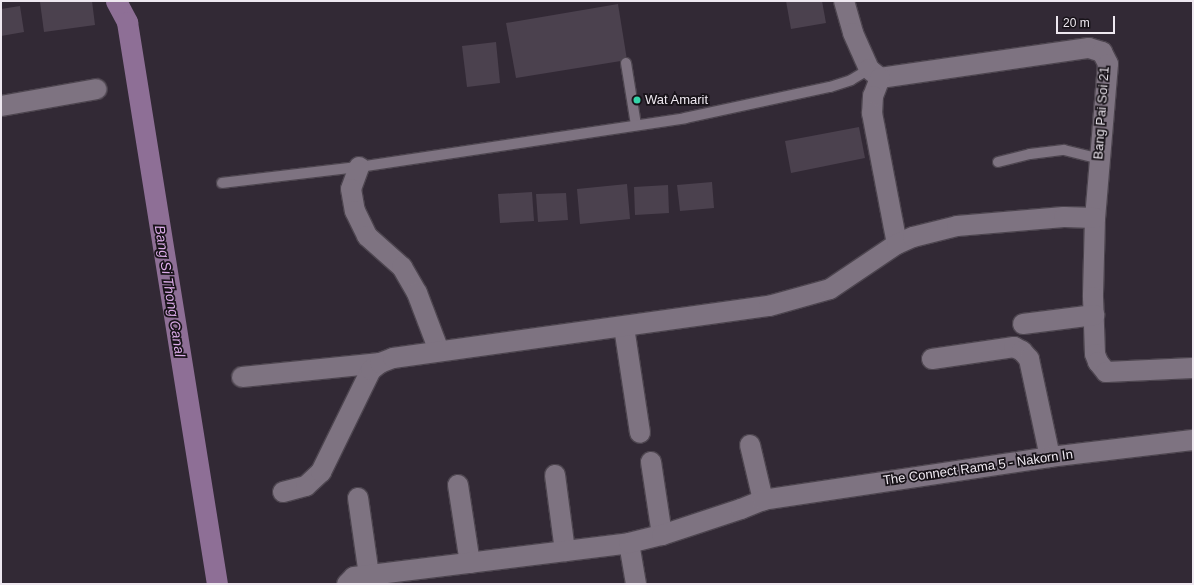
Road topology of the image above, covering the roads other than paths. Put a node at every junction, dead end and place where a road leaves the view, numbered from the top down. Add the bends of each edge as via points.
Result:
1 (844, 1) edge
2 (626, 62) dead end
3 (874, 74) junction
4 (97, 89) dead end
5 (1, 106) edge
6 (636, 125) junction
7 (1100, 159) junction
8 (998, 162) dead end
9 (359, 167) junction
10 (222, 183) dead end
11 (1095, 218) junction
12 (897, 244) junction
13 (1094, 315) junction
14 (1023, 324) dead end
15 (624, 327) junction
16 (438, 351) junction
17 (932, 359) dead end
18 (380, 363) junction
19 (1193, 368) edge
20 (242, 377) dead end
21 (640, 433) dead end
22 (1193, 440) edge
23 (750, 445) dead end
24 (1050, 457) junction
25 (651, 462) dead end
26 (555, 474) dead end
27 (458, 485) dead end
28 (283, 492) dead end
29 (358, 498) dead end
30 (763, 500) junction
31 (662, 535) junction
32 (629, 543) junction
33 (565, 551) junction
34 (470, 563) junction
35 (369, 575) junction
36 (347, 584) edge
37 (636, 584) edge

1 - 3 street via 854,33
2 - 6 lane
3 - 6 lane via 830,87 685,118
3 - 7 street, Bang Pai Soi 21 via 1089,48 1102,52 1108,64
3 - 12 street via 872,113
4 - 5 street
6 - 9 lane
7 - 8 lane via 1064,150 1030,154
7 - 11 street, Bang Pai Soi 21
9 - 10 lane
9 - 16 street via 351,189 355,211 367,236 402,267 417,293
11 - 12 street via 1064,217 957,226
11 - 13 street, Bang Pai Soi 21
12 - 15 street via 830,289 798,300
13 - 14 street
13 - 19 street, Bang Pai Soi 21 via 1095,354 1106,372
15 - 16 street
15 - 21 street
16 - 18 street via 393,358
17 - 24 street via 1014,347 1022,351 1029,359
18 - 20 street
18 - 28 street via 371,370 321,472 306,486
22 - 24 street, The Connect Rama 5 - Nakorn In
23 - 30 street
24 - 30 street, The Connect Rama 5 - Nakorn In
25 - 31 street
26 - 33 street
27 - 34 street
29 - 35 street
30 - 31 street, The Connect Rama 5 - Nakorn In
31 - 32 street, The Connect Rama 5 - Nakorn In
32 - 33 street, The Connect Rama 5 - Nakorn In
32 - 37 street
33 - 34 street, The Connect Rama 5 - Nakorn In
34 - 35 street, The Connect Rama 5 - Nakorn In
35 - 36 street, The Connect Rama 5 - Nakorn In via 354,577

